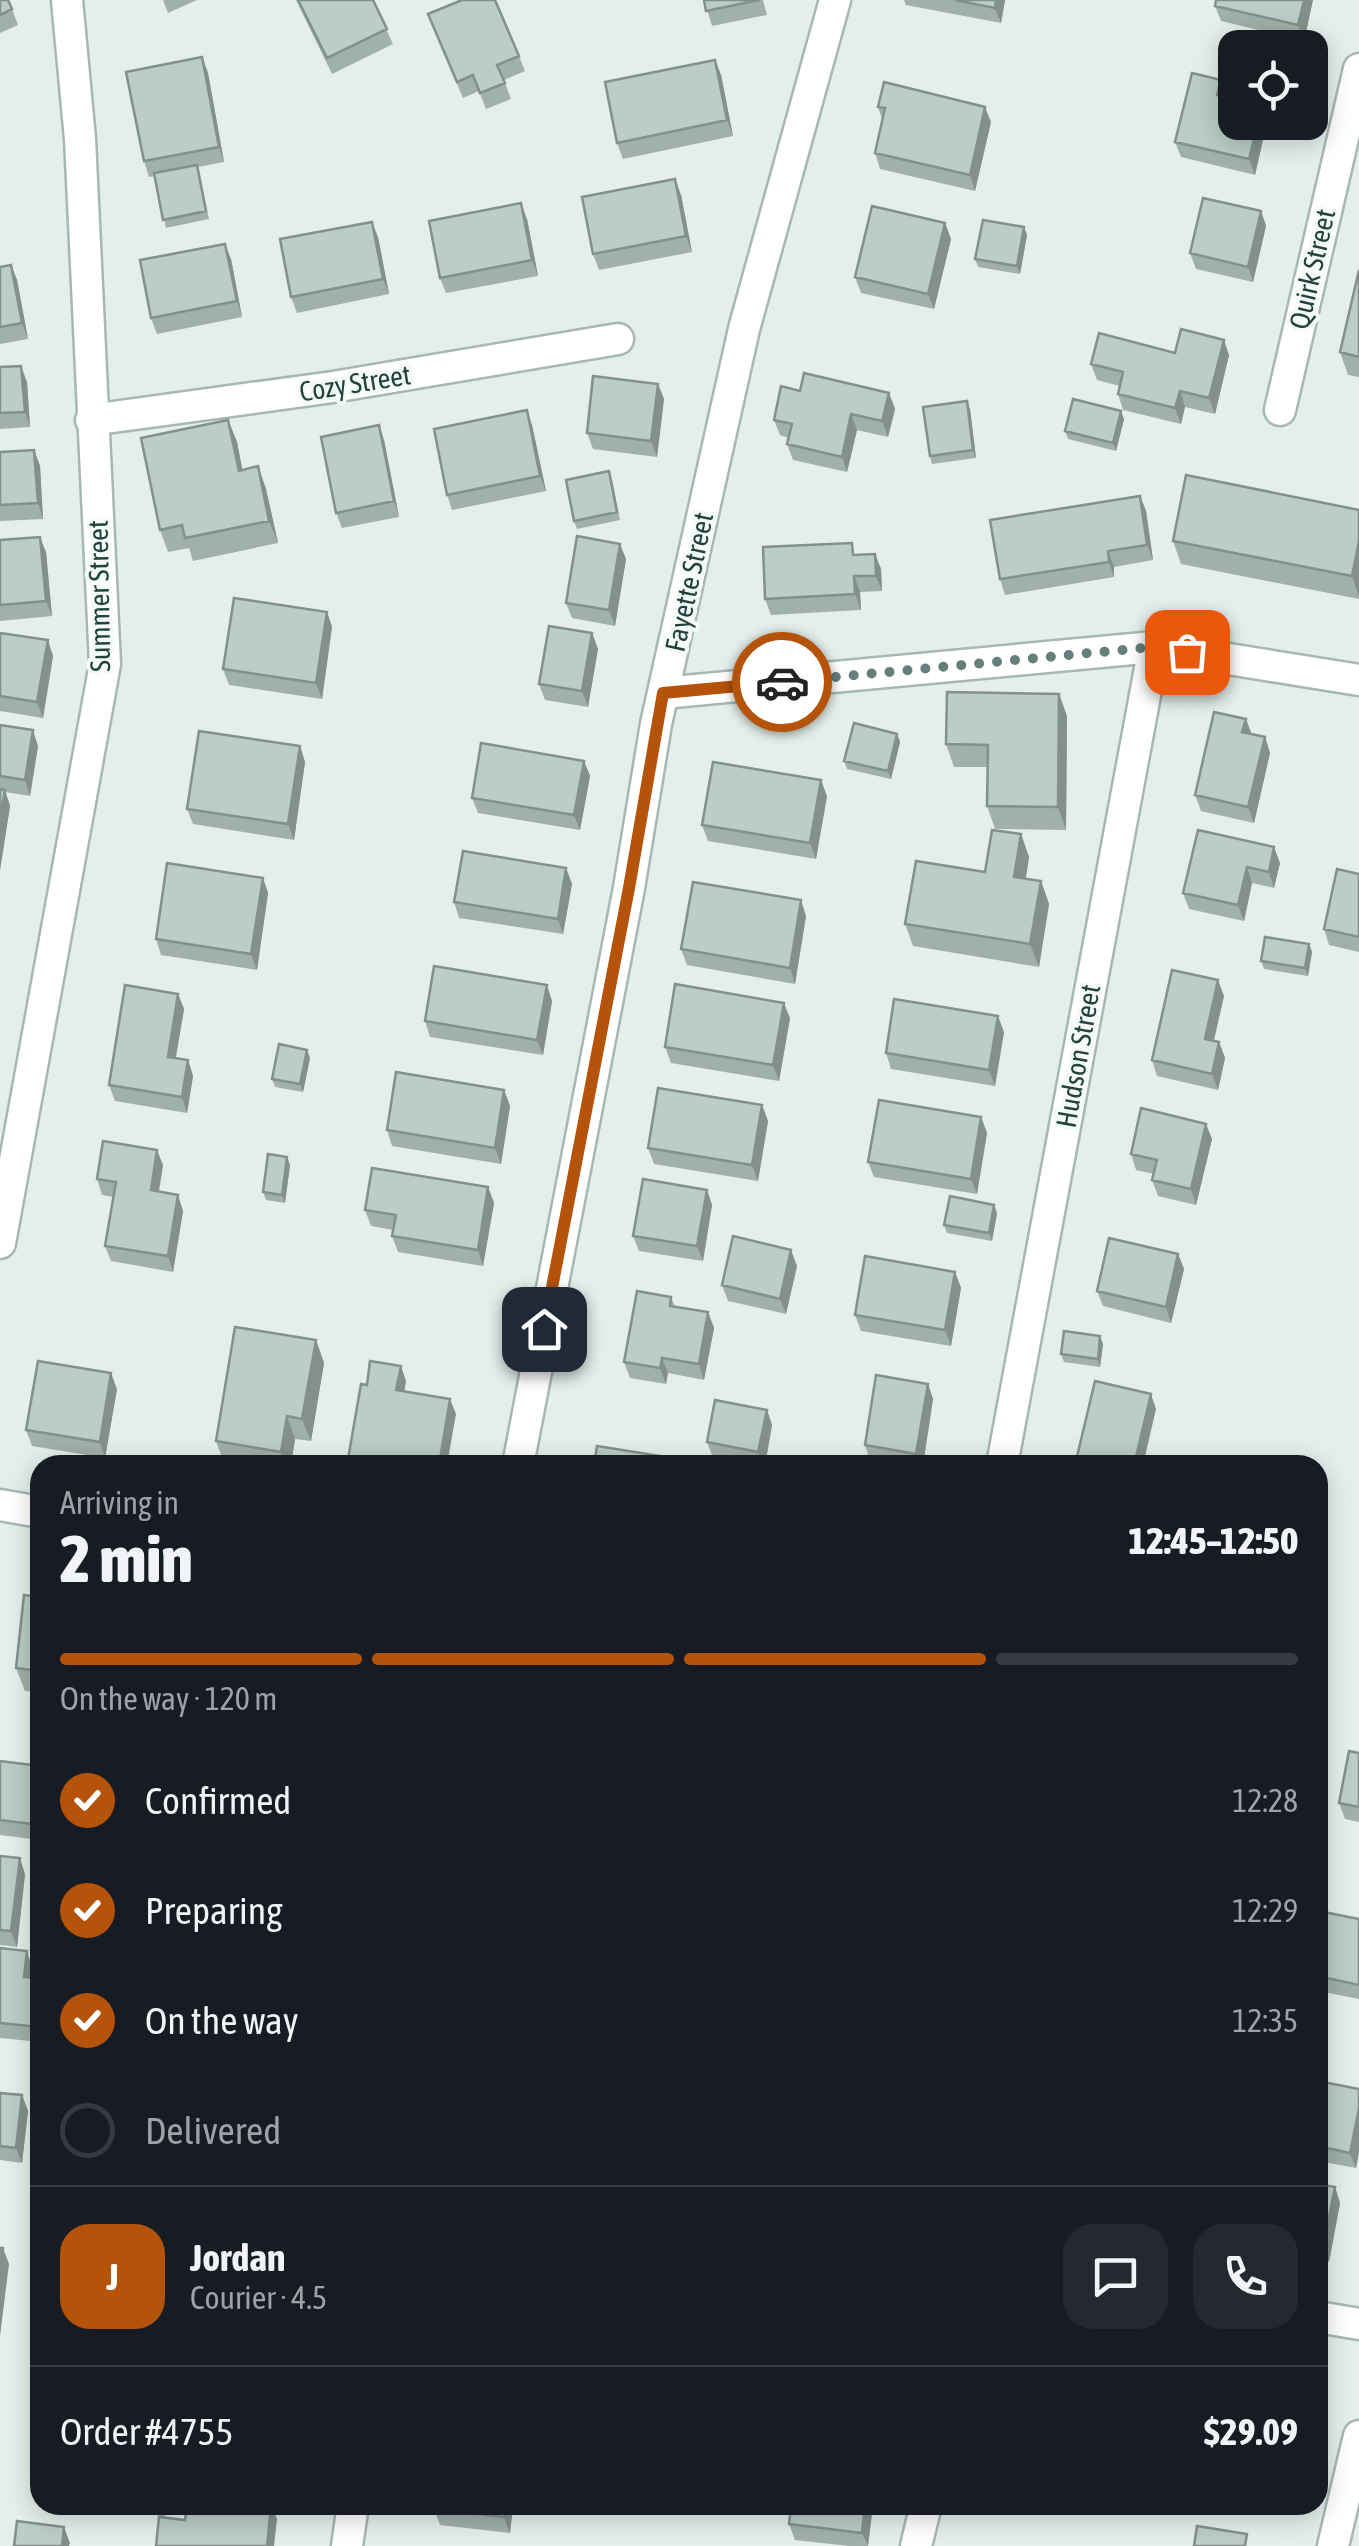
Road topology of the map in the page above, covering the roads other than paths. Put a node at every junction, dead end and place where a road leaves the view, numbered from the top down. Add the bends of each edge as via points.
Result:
1 (67, 0) edge
2 (835, 0) edge
3 (1359, 69) edge
4 (618, 339) dead end
5 (1280, 410) dead end
6 (91, 420) junction
7 (1154, 647) junction
8 (1359, 680) edge
9 (663, 693) junction
10 (0, 1243) edge
11 (520, 1455) edge
12 (1004, 1455) edge
13 (0, 1506) edge
14 (30, 1510) edge
15 (1328, 2319) edge
16 (1359, 2324) edge
17 (1359, 2436) edge
18 (352, 2515) edge
19 (924, 2515) edge
20 (347, 2546) edge
21 (916, 2546) edge
22 (1333, 2546) edge

1 - 6 street, Summer Street via 80,139
2 - 9 street, Fayette Street via 744,329
3 - 5 street, Quirk Street
4 - 6 street, Cozy Street
6 - 10 street, Summer Street via 105,664
7 - 8 street
7 - 9 street
7 - 12 street, Hudson Street
9 - 11 street, Fayette Street
13 - 14 street
15 - 16 street
17 - 22 street
18 - 20 street
19 - 21 street

